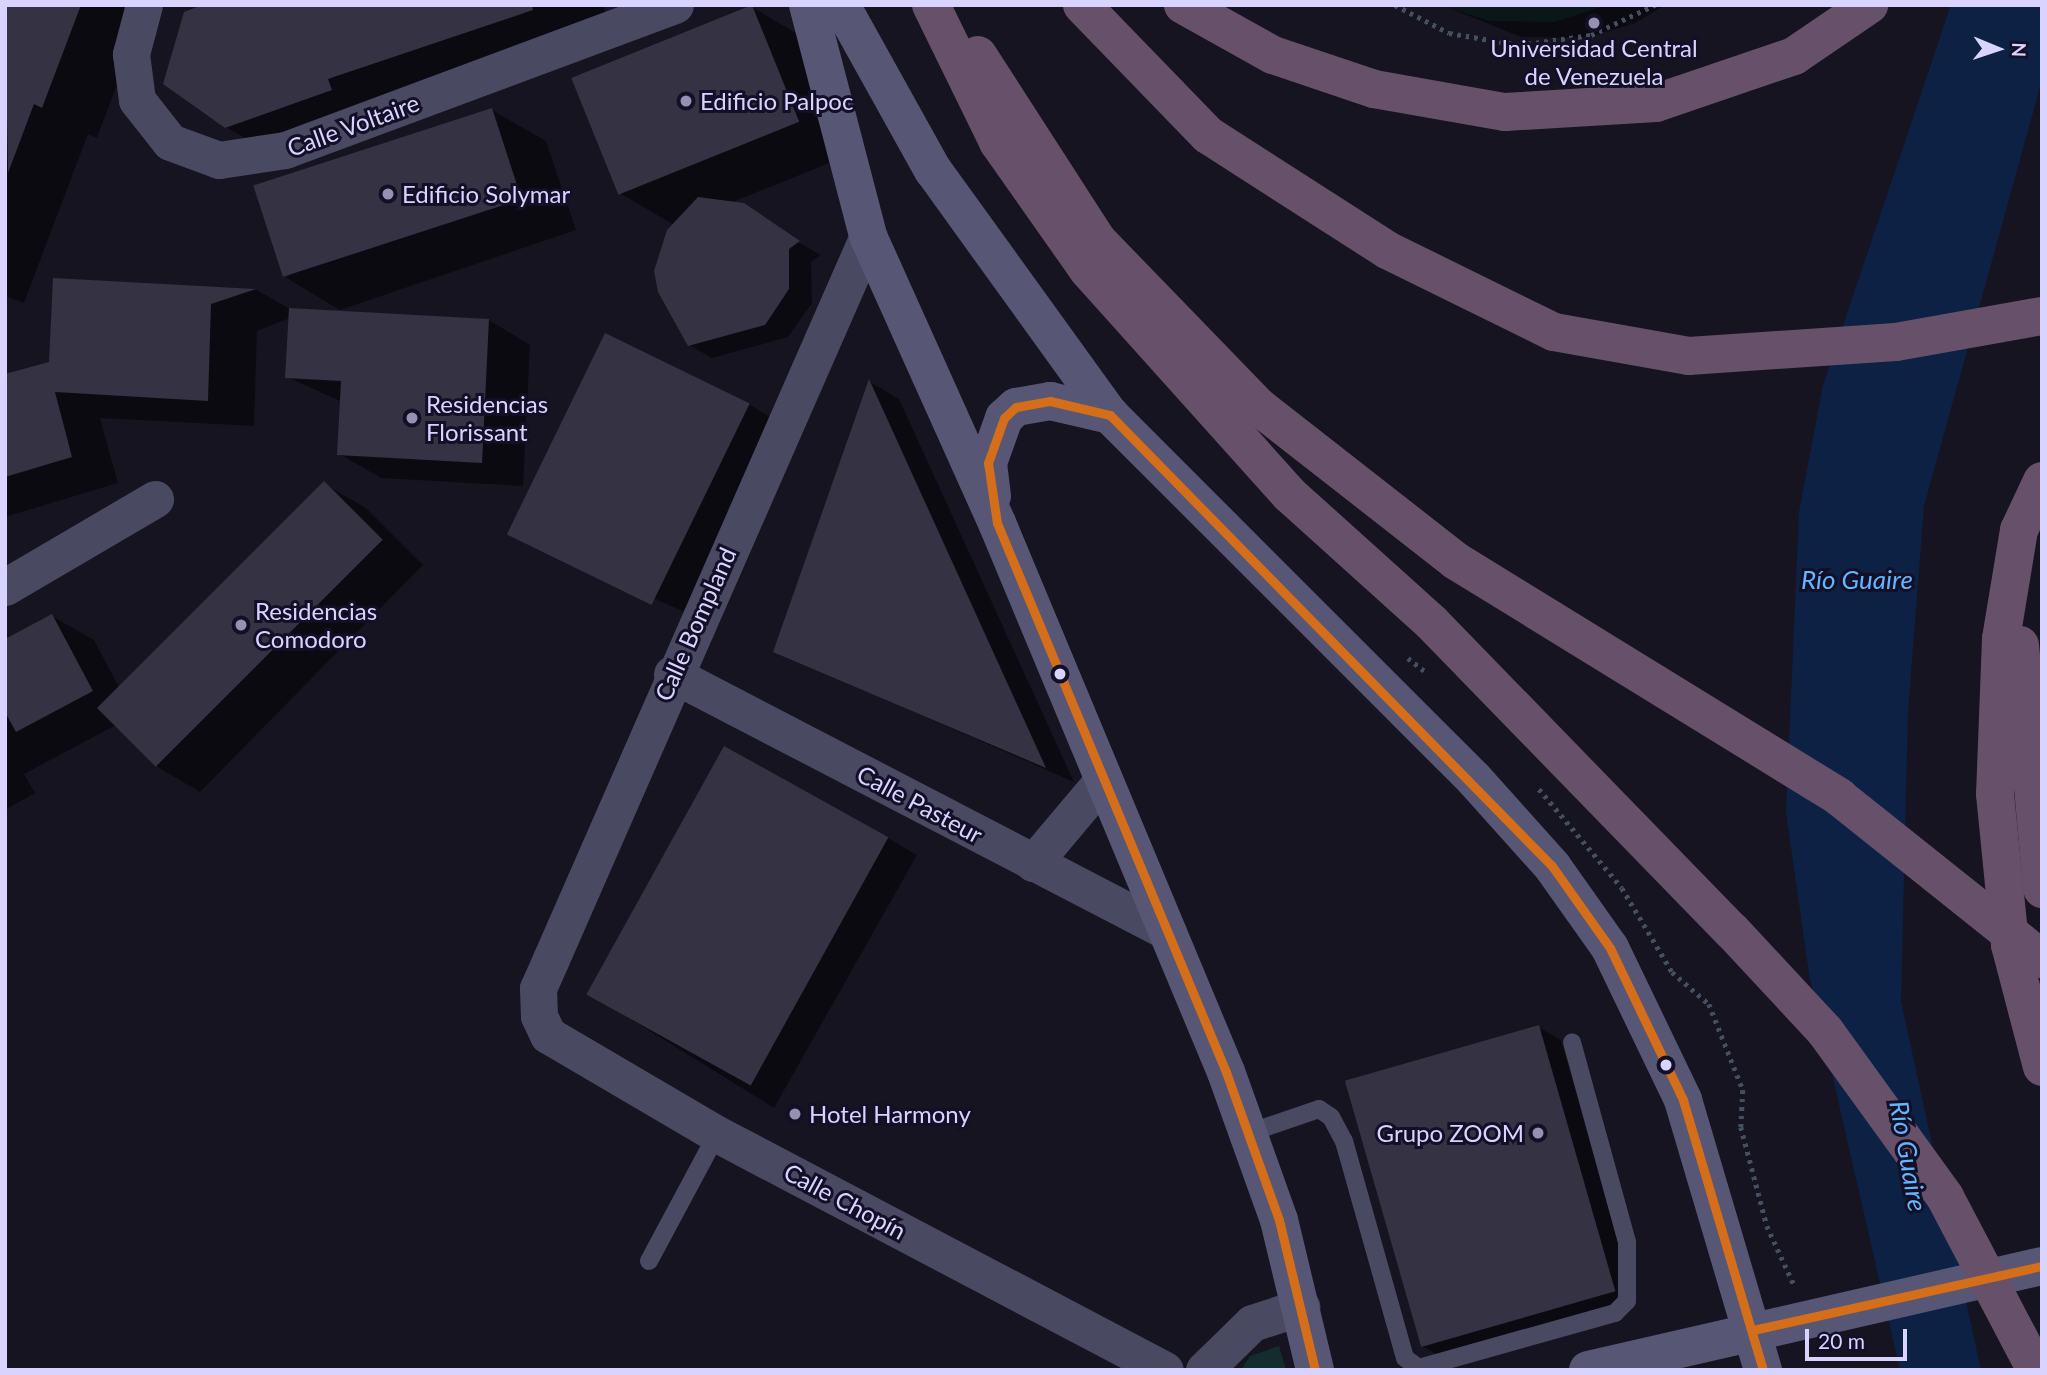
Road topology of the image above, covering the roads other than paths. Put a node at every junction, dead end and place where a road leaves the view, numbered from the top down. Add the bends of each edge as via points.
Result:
1 (144, 5) edge
2 (675, 5) edge
3 (808, 5) edge
4 (841, 5) edge
5 (931, 5) edge
6 (955, 5) edge
7 (1082, 5) edge
8 (1183, 5) edge
9 (1869, 5) edge
10 (868, 236) junction
11 (2042, 316) edge
12 (1110, 415) junction
13 (2042, 481) edge
14 (155, 499) dead end
15 (2042, 512) edge
16 (997, 523) junction
17 (5, 587) edge
18 (672, 674) junction
19 (1102, 781) junction
20 (1033, 863) junction
21 (2042, 889) edge
22 (1168, 932) junction
23 (2042, 960) edge
24 (539, 1016) joint
25 (1572, 1042) dead end
26 (2042, 1068) edge
27 (717, 1133) junction
28 (1249, 1133) junction
29 (649, 1261) dead end
30 (2042, 1266) edge
31 (1301, 1307) junction
32 (1753, 1330) junction
33 (1166, 1370) edge
34 (1205, 1370) edge
35 (1315, 1370) edge
36 (1588, 1370) edge
37 (1763, 1370) edge
38 (2036, 1370) edge

1 - 2 street, Calle Voltaire via 131,54 137,100 170,142 219,160 285,150
3 - 10 street
4 - 12 street via 933,170
5 - 38 highway, bridge via 998,142 1088,270 1290,495 1432,623 1825,1031 1945,1197
6 - 23 highway, bridge via 965,35 1098,241 1259,407 1456,561 1839,797
7 - 11 highway via 1208,135 1298,196 1472,295 1554,332 1626,350 1689,356 1896,342
8 - 9 highway via 1273,54 1374,89 1505,112 1656,103 1794,56
10 - 16 street
10 - 18 street, Calle Bompland
12 - 16 street via 1051,401 1016,407 1004,418 988,463
12 - 32 street via 1474,779 1552,866 1610,948 1683,1100
13 - 26 highway via 2019,530 2001,639 1995,794 2008,932
14 - 17 street
15 - 21 highway via 2019,649
16 - 19 street
18 - 20 street, Calle Pasteur
18 - 24 street, Calle Bompland via 538,988
19 - 20 street
19 - 22 street
20 - 22 street, Calle Pasteur
22 - 28 street
24 - 27 street, Calle Chopín via 548,1035
25 - 28 lane via 1627,1242 1627,1301 1602,1317 1419,1368 1405,1358 1344,1141 1331,1117 1319,1109
27 - 29 lane
27 - 33 street, Calle Chopín
28 - 31 street
30 - 32 street
31 - 34 street via 1252,1323
31 - 35 street
32 - 36 street
32 - 37 street

